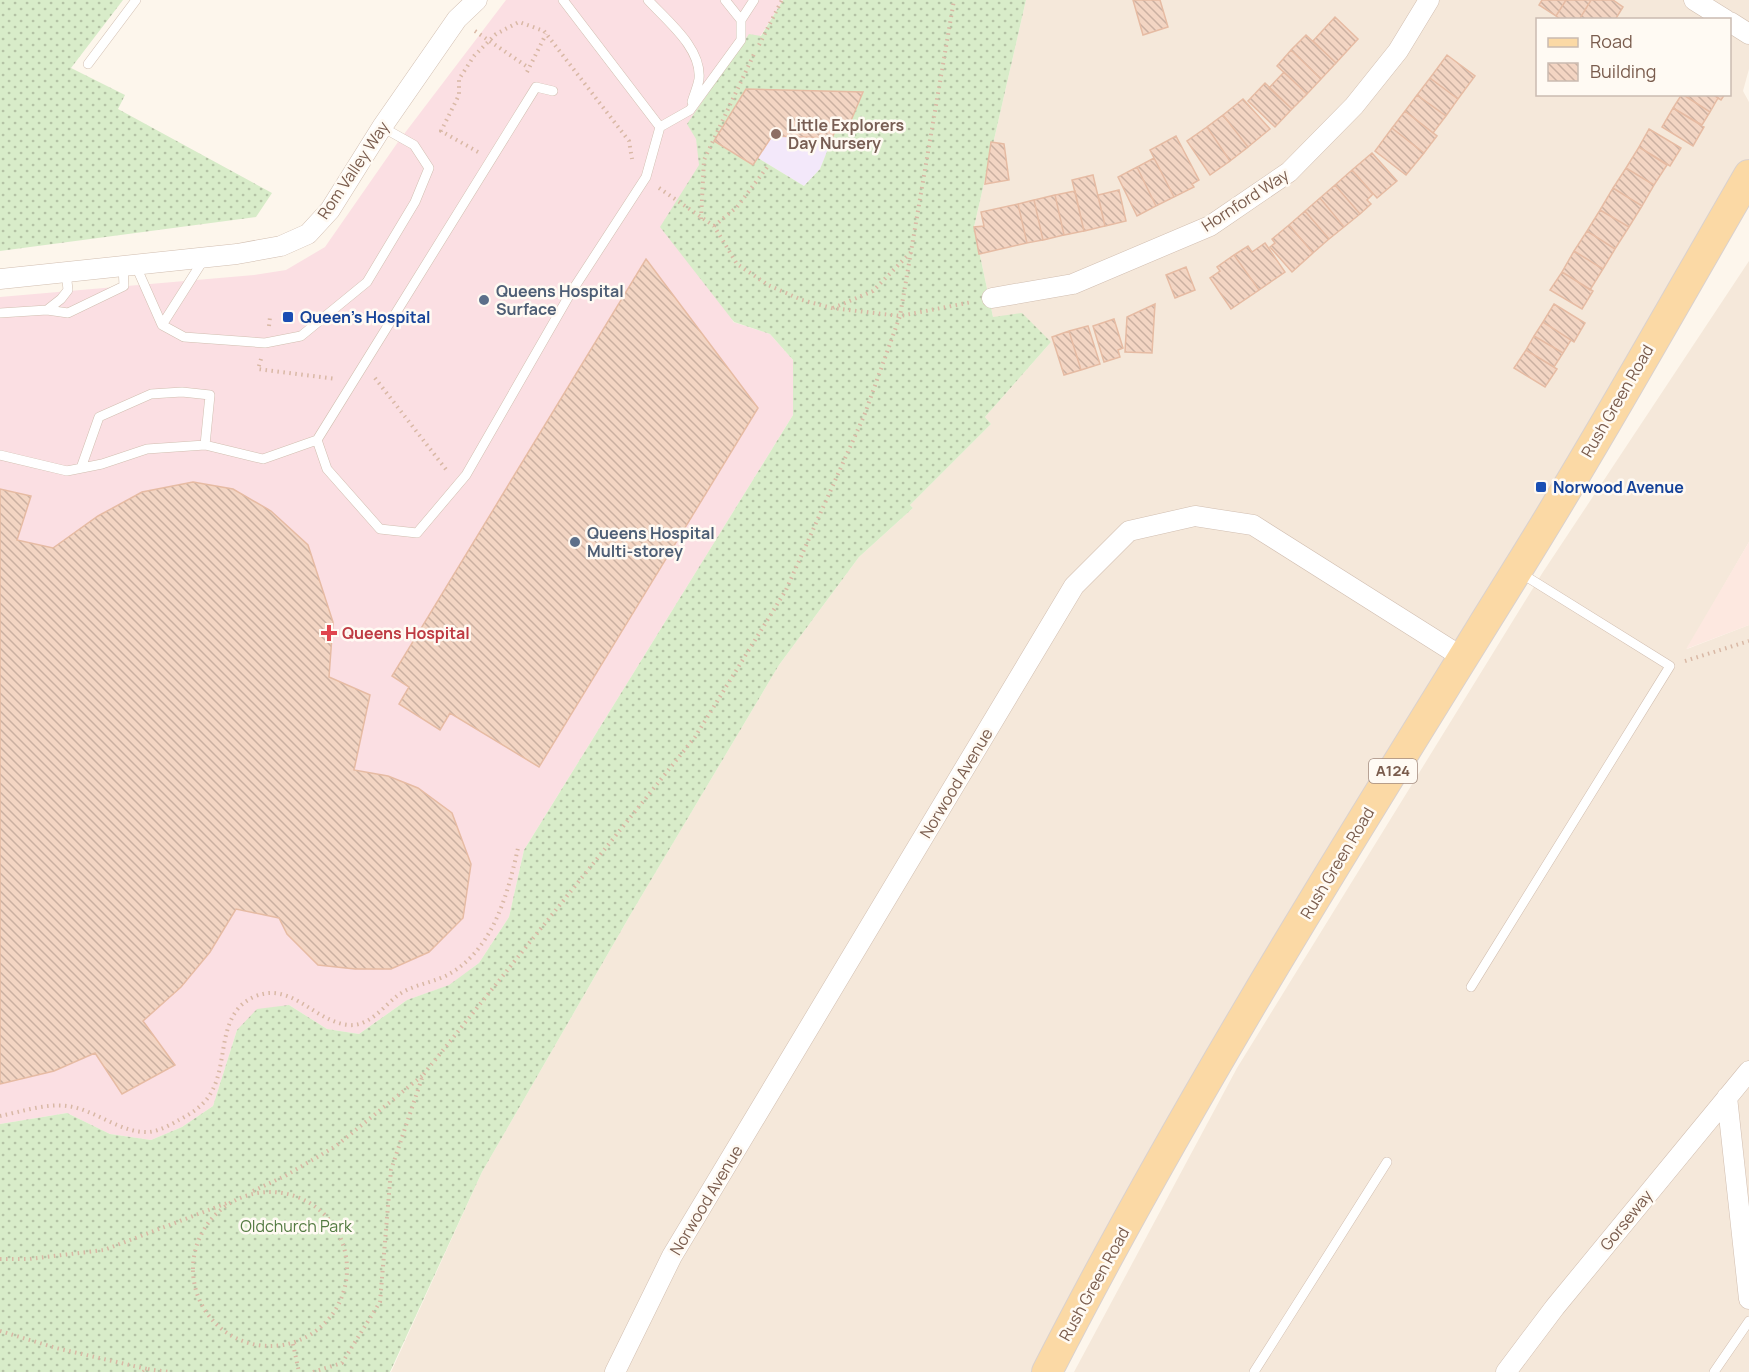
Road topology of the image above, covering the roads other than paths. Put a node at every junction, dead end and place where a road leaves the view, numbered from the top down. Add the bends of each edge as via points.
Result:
1 (136, 0) edge
2 (477, 0) edge
3 (563, 0) edge
4 (648, 0) edge
5 (725, 0) edge
6 (754, 0) edge
7 (1429, 0) edge
8 (1694, 0) edge
9 (1722, 18) edge
10 (741, 20) junction
11 (1731, 23) edge
12 (1749, 34) edge
13 (88, 64) dead end
14 (553, 91) dead end
15 (690, 110) junction
16 (382, 127) junction
17 (660, 127) junction
18 (1749, 175) edge
19 (204, 257) junction
20 (129, 265) junction
21 (66, 272) junction
22 (0, 279) edge
23 (992, 298) road end
24 (47, 310) junction
25 (0, 313) edge
26 (162, 325) junction
27 (317, 440) junction
28 (205, 445) junction
29 (0, 455) edge
30 (81, 468) junction
31 (1517, 571) junction
32 (1462, 657) junction
33 (1471, 987) dead end
34 (1749, 1071) edge
35 (1727, 1097) junction
36 (1386, 1162) dead end
37 (1749, 1299) edge
38 (1749, 1320) edge
39 (1055, 1369) edge
40 (615, 1372) edge
41 (1254, 1372) edge
42 (1506, 1372) edge
43 (1714, 1372) edge

1 - 13 lane
2 - 16 street, Rom Valley Way via 457,19
3 - 17 lane
4 - 15 lane via 697,61 699,79
5 - 10 lane
6 - 10 lane
7 - 23 street, Hornford Way via 1398,51 1354,106 1289,172 1210,226 1073,284
8 - 9 street
10 - 15 lane via 741,40
11 - 12 street
14 - 27 lane via 536,87
15 - 17 lane
16 - 19 street, Rom Valley Way via 330,210 308,234 281,246
16 - 26 lane via 414,145 429,168 415,202 367,282 301,336 265,343 183,337
17 - 27 lane via 646,177 570,294 466,475 417,533 380,529 327,469
18 - 31 main road, Rush Green Road / A124
19 - 20 street, Rom Valley Way
19 - 26 lane
20 - 21 street, Rom Valley Way
20 - 24 lane via 124,286 68,313
20 - 26 lane
21 - 22 street, Rom Valley Way
21 - 24 lane via 68,290
24 - 25 lane
27 - 28 lane via 263,459
28 - 30 lane via 147,449
28 - 30 lane via 210,395 151,393 99,417
29 - 30 lane via 67,471
31 - 32 main road, Rush Green Road / A124
31 - 33 lane via 1670,666
32 - 39 main road, Rush Green Road / A124 via 1236,1029
32 - 40 street, Norwood Avenue via 1253,525 1195,516 1128,531 1074,586 672,1256
34 - 35 street, Gorseway
35 - 37 street
35 - 42 street, Gorseway
36 - 41 lane
38 - 43 lane

